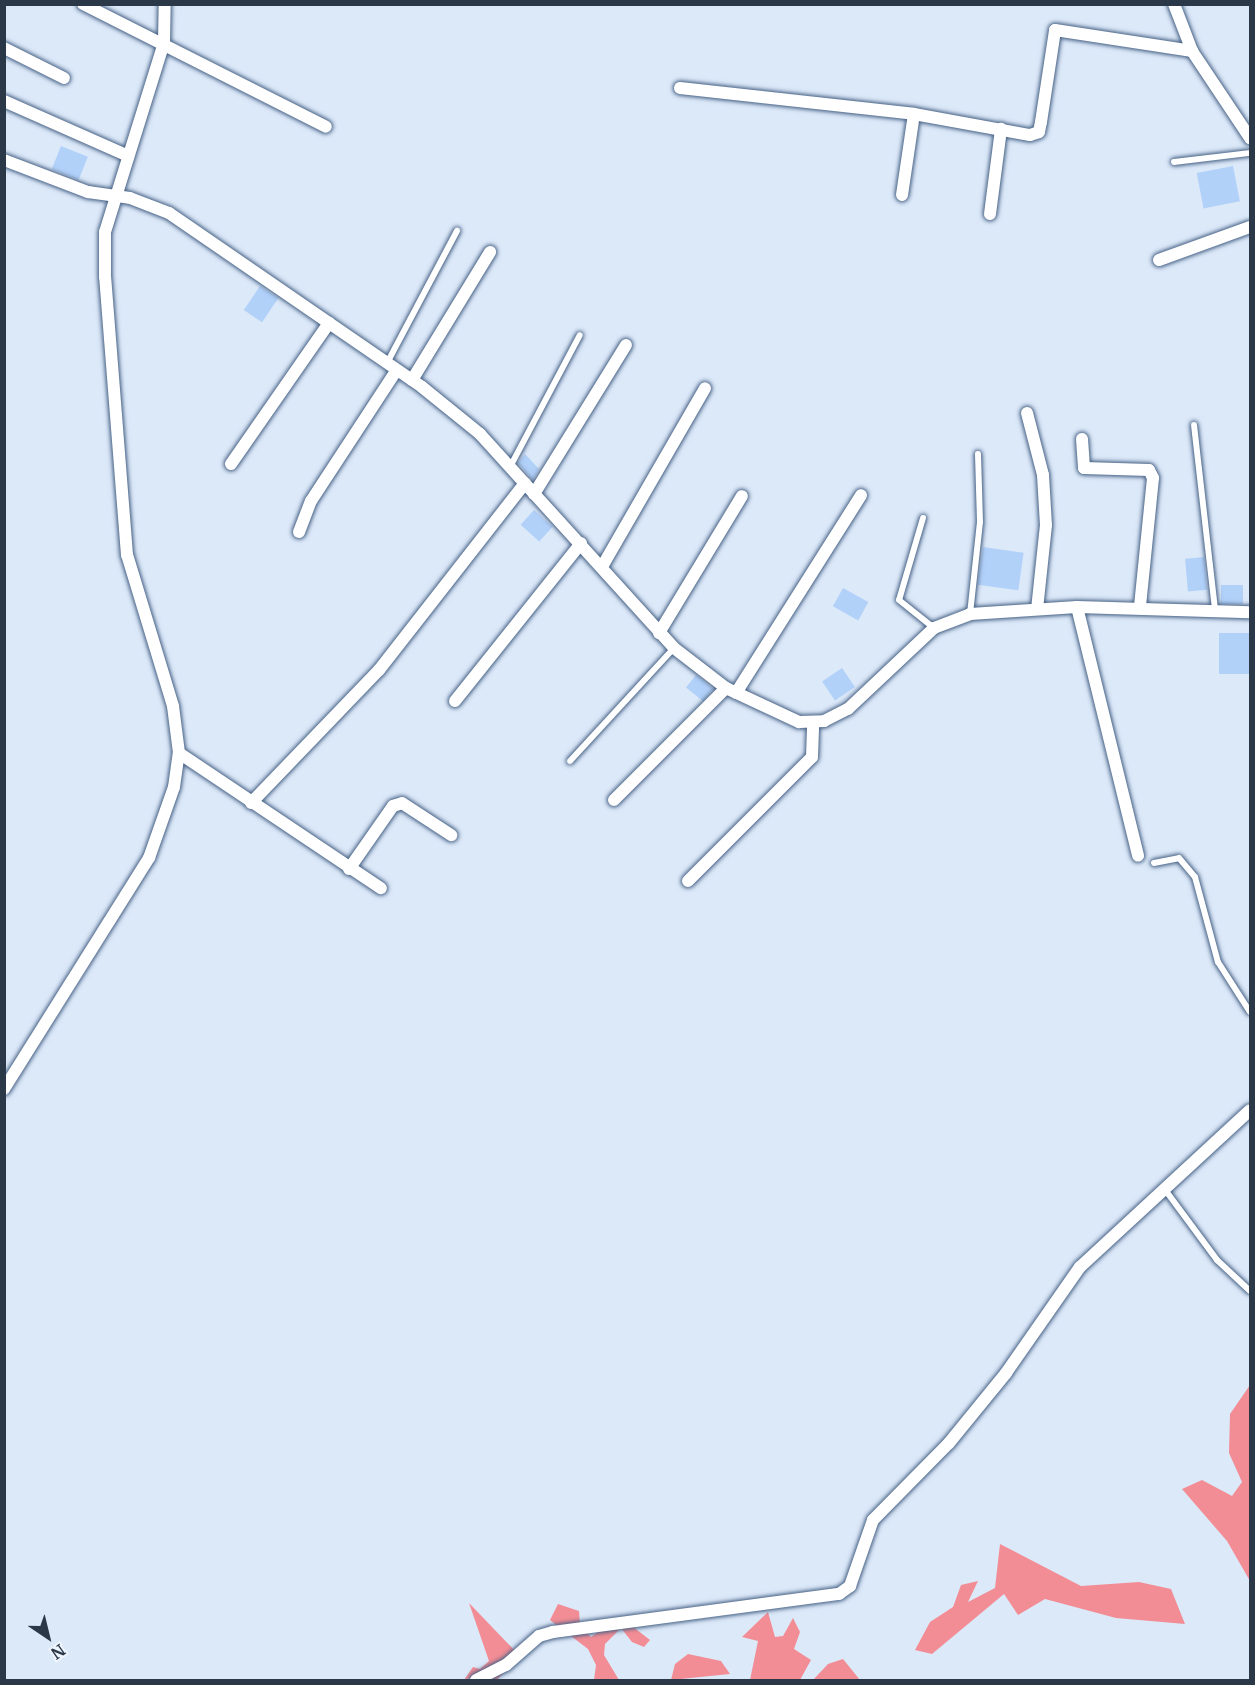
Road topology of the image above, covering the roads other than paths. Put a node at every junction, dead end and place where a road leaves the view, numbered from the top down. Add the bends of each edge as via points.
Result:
1 (83, 4) edge
2 (165, 4) edge
3 (1174, 4) edge
4 (164, 43) junction
5 (4, 48) edge
6 (1191, 51) junction
7 (64, 78) dead end
8 (680, 88) dead end
9 (4, 101) edge
10 (914, 114) junction
11 (326, 127) dead end
12 (1001, 129) junction
13 (1251, 138) edge
14 (1251, 153) edge
15 (128, 156) junction
16 (4, 160) edge
17 (1174, 162) dead end
18 (902, 195) dead end
19 (114, 198) junction
20 (990, 214) dead end
21 (1251, 227) edge
22 (457, 231) dead end
23 (490, 252) dead end
24 (1159, 260) dead end
25 (329, 323) junction
26 (580, 335) dead end
27 (626, 345) dead end
28 (391, 368) junction
29 (412, 380) junction
30 (705, 388) dead end
31 (1027, 413) dead end
32 (1194, 424) dead end
33 (1082, 439) dead end
34 (978, 454) dead end
35 (231, 464) dead end
36 (510, 467) junction
37 (525, 483) junction
38 (534, 494) junction
39 (861, 495) dead end
40 (742, 496) dead end
41 (923, 519) dead end
42 (299, 532) dead end
43 (581, 543) junction
44 (603, 566) junction
45 (1077, 607) junction
46 (1140, 607) junction
47 (1037, 609) junction
48 (1215, 610) junction
49 (1251, 612) edge
50 (970, 614) junction
51 (934, 628) junction
52 (659, 633) junction
53 (674, 648) junction
54 (731, 690) junction
55 (455, 701) dead end
56 (813, 723) junction
57 (179, 753) junction
58 (570, 761) dead end
59 (614, 800) dead end
60 (251, 803) junction
61 (451, 835) dead end
62 (1138, 856) dead end
63 (1154, 863) dead end
64 (349, 868) junction
65 (688, 881) dead end
66 (381, 888) dead end
67 (1251, 1012) edge
68 (4, 1089) edge
69 (1251, 1110) edge
70 (1166, 1191) junction
71 (1251, 1291) edge
72 (476, 1680) edge

1 - 4 street
2 - 4 street
3 - 6 street
4 - 11 street
4 - 15 street
5 - 7 street
6 - 12 street via 1055,30 1039,132
6 - 13 street
8 - 10 street
9 - 15 street
10 - 12 street
10 - 18 street
12 - 20 street
14 - 17 lane
15 - 19 street
16 - 19 street
19 - 25 street via 169,213
19 - 57 street via 105,232 105,277 120,502 131,582 173,706
21 - 24 street
22 - 28 lane
23 - 29 street
25 - 28 street
25 - 35 street
26 - 36 lane
27 - 38 street
28 - 29 street
28 - 42 street via 312,501
29 - 36 street via 454,410
30 - 44 street
31 - 47 street via 1043,475 1046,525
32 - 48 lane
33 - 46 street via 1084,468 1149,470 1154,478
34 - 50 lane via 980,522
36 - 37 street
37 - 38 street
37 - 60 street via 379,670
38 - 43 street
39 - 54 street
40 - 52 street
41 - 51 lane via 899,600
43 - 44 street
43 - 55 street
44 - 52 street
45 - 46 street
45 - 47 street
45 - 62 street
46 - 48 street
47 - 50 street
48 - 49 street
50 - 51 street
51 - 56 street via 848,709
52 - 53 street
53 - 54 street
53 - 58 lane
54 - 56 street
54 - 59 street
56 - 65 street via 812,757
57 - 60 street
57 - 68 street via 174,787 149,858
60 - 64 street
61 - 64 street via 402,803 393,806
63 - 67 lane via 1179,858 1195,877 1218,962
64 - 66 street
69 - 70 street
70 - 71 lane via 1217,1260
70 - 72 street via 1080,1267 1006,1373 873,1520 850,1586 839,1594 553,1632 539,1636 506,1665

